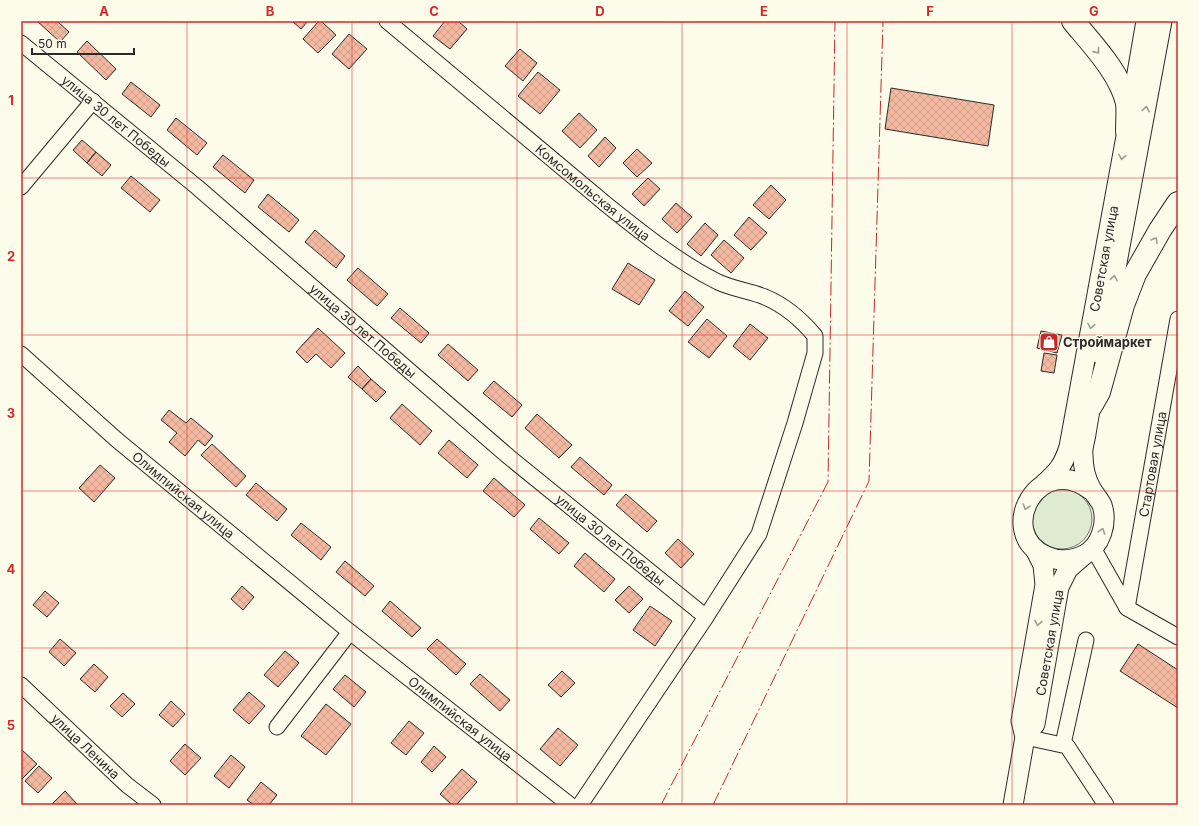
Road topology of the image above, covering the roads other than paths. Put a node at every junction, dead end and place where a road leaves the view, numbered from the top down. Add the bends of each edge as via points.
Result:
1 (387, 21) edge
2 (1073, 21) edge
3 (1146, 21) edge
4 (1162, 21) edge
5 (21, 43) edge
6 (1148, 54) junction
7 (93, 101) junction
8 (1127, 131) junction
9 (21, 187) edge
10 (1178, 203) edge
11 (1178, 319) edge
12 (21, 354) edge
13 (1091, 406) junction
14 (1042, 486) junction
15 (1092, 491) junction
16 (1035, 549) junction
17 (1089, 551) junction
18 (1127, 608) junction
19 (706, 617) junction
20 (350, 632) junction
21 (1178, 637) edge
22 (1086, 640) dead end
23 (21, 686) edge
24 (277, 727) dead end
25 (1025, 737) junction
26 (1062, 744) junction
27 (153, 805) edge
28 (570, 805) edge
29 (580, 805) edge
30 (1013, 805) edge
31 (1106, 805) edge

1 - 19 street, Комсомольская улица via 642,232 688,265 720,282 766,297 793,312 815,336 815,353 795,424 759,534
2 -> 8 highway via 1121,85 1127,104
3 - 6 main road, Советская улица
4 - 6 main road, Советская улица
5 - 7 street, улица 30 лет Победы
6 - 8 main road, Советская улица
13 -> 6 main road, Советская улица
7 - 9 street
7 - 19 street, улица 30 лет Победы via 197,187 510,457
8 -> 14 main road, Советская улица via 1069,447 1058,470
13 -> 10 highway via 1100,392 1122,305 1135,274
11 - 18 street, Стартовая улица
12 - 20 street, Олимпийская улица via 117,440
13 - 15 main road, Советская улица via 1082,454 1085,474
14 - 15 main road via 1068,479 1085,485
14 -> 16 main road via 1029,499 1023,516 1026,534
17 -> 15 main road via 1098,541 1104,524 1102,506
16 - 17 main road via 1043,555 1060,560 1069,560
16 -> 25 main road, Советская улица via 1043,565 1045,585 1021,721
17 - 18 street
17 - 25 main road, Советская улица via 1068,569 1059,587 1035,724
18 - 21 street
19 - 29 street
20 - 24 street
20 - 28 street, Олимпийская улица
22 - 26 street
23 - 27 street, улица Ленина via 127,785
25 - 26 street
25 - 30 main road, Советская улица
26 - 31 street via 1068,746

